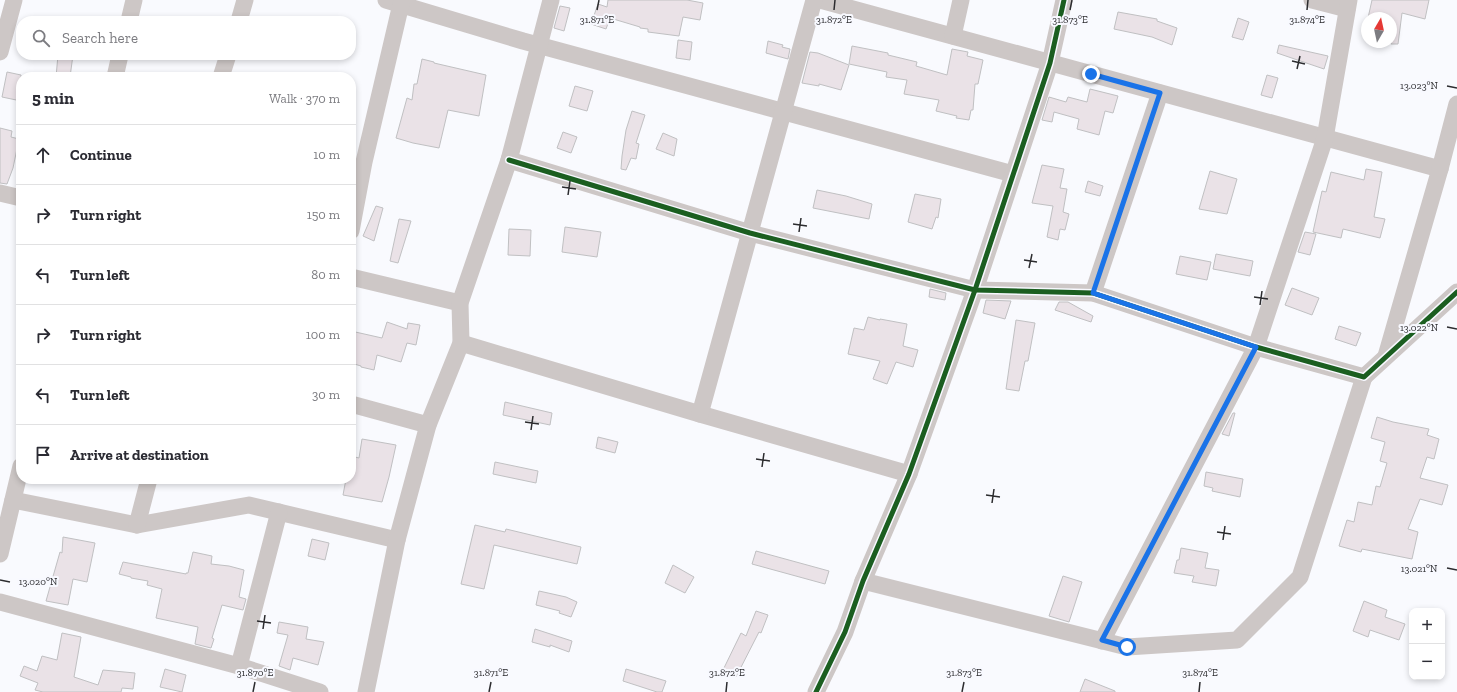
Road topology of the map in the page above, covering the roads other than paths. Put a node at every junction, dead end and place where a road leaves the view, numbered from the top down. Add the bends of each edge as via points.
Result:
1 (14, 0) edge
2 (134, 0) edge
3 (245, 0) edge
4 (551, 0) edge
5 (814, 0) edge
6 (820, 0) edge
7 (961, 0) edge
8 (1064, 0) edge
9 (1312, 0) edge
10 (393, 2) edge
11 (851, 4) edge
12 (1348, 5) edge
13 (130, 16) edge
14 (240, 16) edge
15 (953, 36) junction
16 (539, 45) junction
17 (0, 52) edge
18 (119, 60) edge
19 (226, 60) edge
20 (1050, 63) junction
21 (116, 72) edge
22 (223, 72) edge
23 (1160, 93) junction
24 (1457, 104) edge
25 (783, 111) junction
26 (1325, 138) junction
27 (358, 160) edge
28 (509, 160) junction
29 (1440, 170) junction
30 (1013, 174) junction
31 (356, 180) edge
32 (0, 193) edge
33 (16, 197) edge
34 (750, 233) junction
35 (356, 278) edge
36 (975, 290) junction
37 (1457, 292) edge
38 (1093, 293) junction
39 (460, 303) junction
40 (461, 343) junction
41 (1256, 347) junction
42 (1386, 356) junction
43 (1364, 377) junction
44 (356, 405) edge
45 (700, 414) junction
46 (428, 425) junction
47 (909, 474) junction
48 (17, 484) edge
49 (148, 484) edge
50 (13, 500) junction
51 (279, 512) junction
52 (137, 525) junction
53 (397, 540) junction
54 (0, 554) edge
55 (863, 581) junction
56 (0, 602) edge
57 (1102, 640) junction
58 (239, 666) junction
59 (320, 692) edge
60 (366, 692) edge
61 (816, 692) edge

1 - 17 street
2 - 13 street
3 - 14 street
4 - 16 street
5 - 25 street
6 - 11 street
7 - 15 street
8 - 20 street
9 - 12 street
10 - 16 street
10 - 27 street
11 - 15 street
12 - 26 street
15 - 20 street
16 - 25 street
16 - 28 street
18 - 21 street
19 - 22 street
20 - 23 street
20 - 30 street
23 - 26 street
23 - 38 street
24 - 29 street
25 - 30 street
25 - 34 street
26 - 29 street
26 - 41 street
27 - 31 street
28 - 34 street
28 - 39 street
29 - 42 street
30 - 36 street
32 - 33 street
34 - 36 street
34 - 45 street
35 - 39 street
36 - 38 street
36 - 47 street
37 - 42 street
38 - 41 street
39 - 40 street
40 - 45 street
40 - 46 street
41 - 43 street
41 - 57 street
42 - 43 street
43 - 57 street via 1300,577 1237,640 1127,647
44 - 46 street
45 - 47 street
46 - 53 street
47 - 55 street
48 - 50 street
49 - 52 street
50 - 52 street
50 - 54 street
51 - 52 street via 250,505
51 - 53 street
51 - 58 street
53 - 60 street
55 - 57 street
55 - 61 street via 845,632
56 - 58 street
58 - 59 street

